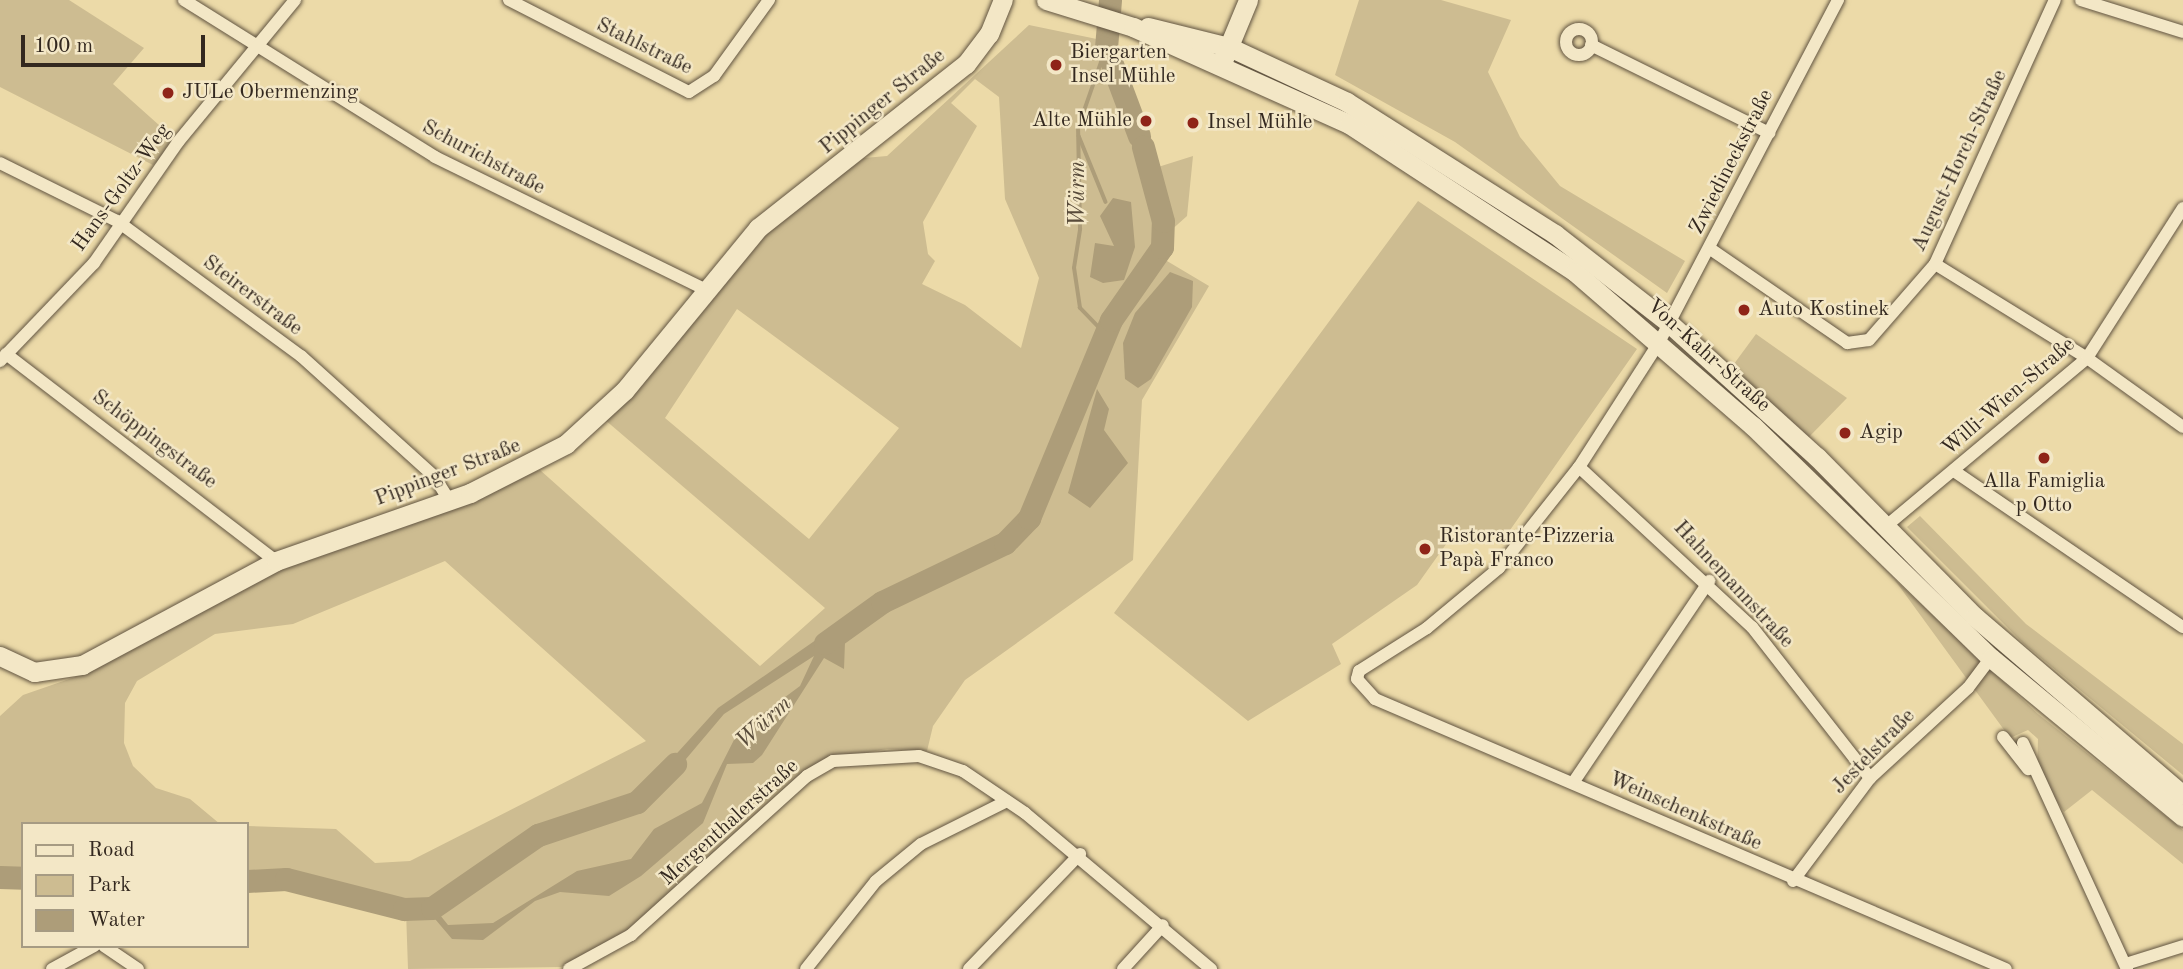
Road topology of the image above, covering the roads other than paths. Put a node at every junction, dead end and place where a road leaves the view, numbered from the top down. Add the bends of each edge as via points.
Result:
1 (184, 0) edge
2 (295, 0) edge
3 (509, 0) edge
4 (769, 0) edge
5 (1003, 0) edge
6 (1046, 0) edge
7 (1248, 0) edge
8 (1838, 0) edge
9 (2055, 0) edge
10 (2081, 0) edge
11 (1133, 27) junction
12 (2183, 32) edge
13 (253, 45) junction
14 (1591, 45) dead end
15 (1229, 47) junction
16 (1221, 66) junction
17 (1769, 133) junction
18 (0, 163) edge
19 (2183, 208) edge
20 (117, 221) junction
21 (1709, 248) junction
22 (1935, 264) junction
23 (705, 289) junction
24 (1669, 323) junction
25 (1660, 341) junction
26 (3, 357) edge
27 (2087, 358) junction
28 (2183, 427) edge
29 (1579, 467) junction
30 (1954, 471) junction
31 (449, 500) junction
32 (1885, 527) junction
33 (276, 561) junction
34 (1709, 581) junction
35 (2183, 627) edge
36 (0, 656) edge
37 (1991, 658) junction
38 (1357, 679) joint
39 (2003, 737) dead end
40 (2023, 743) dead end
41 (1870, 778) junction
42 (2035, 778) junction
43 (1573, 783) junction
44 (2183, 795) edge
45 (1007, 801) junction
46 (2183, 817) edge
47 (1080, 854) junction
48 (1793, 881) junction
49 (1163, 925) junction
50 (2183, 946) edge
51 (90, 948) edge
52 (107, 948) edge
53 (2127, 966) edge
54 (52, 969) edge
55 (138, 969) edge
56 (569, 969) edge
57 (806, 969) edge
58 (969, 969) edge
59 (1124, 969) edge
60 (1211, 969) edge
61 (2006, 969) edge

1 - 13 street, Schurichstraße
2 - 13 street, Hans-Goltz-Weg
3 - 4 street, Stahlstraße via 689,92 714,76
5 - 23 main road, Pippinger Straße via 989,34 966,64 758,228
6 - 11 main road, Von-Kahr-Straße
7 - 15 main road
8 - 17 street, Zwiedineckstraße
9 - 22 street, August-Horch-Straße
10 - 12 street
11 - 15 main road, Von-Kahr-Straße via 1170,29
11 - 16 main road, Von-Kahr-Straße
13 - 20 street, Hans-Goltz-Weg
13 - 23 street, Schurichstraße via 435,157
14 - 17 street
15 - 16 main road
15 - 24 main road, Von-Kahr-Straße via 1347,102 1478,181
16 - 25 main road, Von-Kahr-Straße via 1329,115 1421,166 1576,272
17 - 21 street, Zwiedineckstraße
18 - 20 street, Steirerstraße
19 - 27 street, Willi-Wien-Straße
20 - 26 street, Hans-Goltz-Weg via 94,263
20 - 31 street, Steirerstraße via 317,369 434,476
21 - 22 street, August-Horch-Straße via 1860,346
21 - 24 street, Zwiedineckstraße
22 - 27 street
23 - 31 main road, Pippinger Straße via 625,390 566,444
24 - 25 street, Zwiedineckstraße
24 - 32 main road, Von-Kahr-Straße
25 - 29 street, Zwiedineckstraße
25 - 37 main road, Von-Kahr-Straße
26 - 33 street, Schöppingstraße
27 - 28 street
27 - 30 street, Willi-Wien-Straße
29 - 34 street, Hahnemannstraße
29 - 38 street, Zwiedineckstraße via 1499,568 1427,628 1359,671
30 - 32 street, Willi-Wien-Straße
30 - 35 street
31 - 33 main road, Pippinger Straße
32 - 44 main road, Von-Kahr-Straße via 2055,690
33 - 36 main road, Pippinger Straße via 82,665 33,672
34 - 41 street, Hahnemannstraße
34 - 43 street
37 - 41 street, Jestelstraße via 1968,688
37 - 46 main road, Von-Kahr-Straße
38 - 43 street, Weinschenkstraße via 1375,699
39 - 42 street
40 - 42 street
41 - 48 street, Jestelstraße
42 - 53 street
43 - 48 street, Weinschenkstraße
45 - 47 street, Mergenthalerstraße
45 - 56 street, Mergenthalerstraße via 963,771 919,756 833,761 807,776 631,936
45 - 57 street via 921,844 876,881
47 - 49 street, Mergenthalerstraße
47 - 58 street
48 - 61 street, Weinschenkstraße
49 - 59 street
49 - 60 street, Mergenthalerstraße
50 - 53 street
51 - 54 street
52 - 55 street

